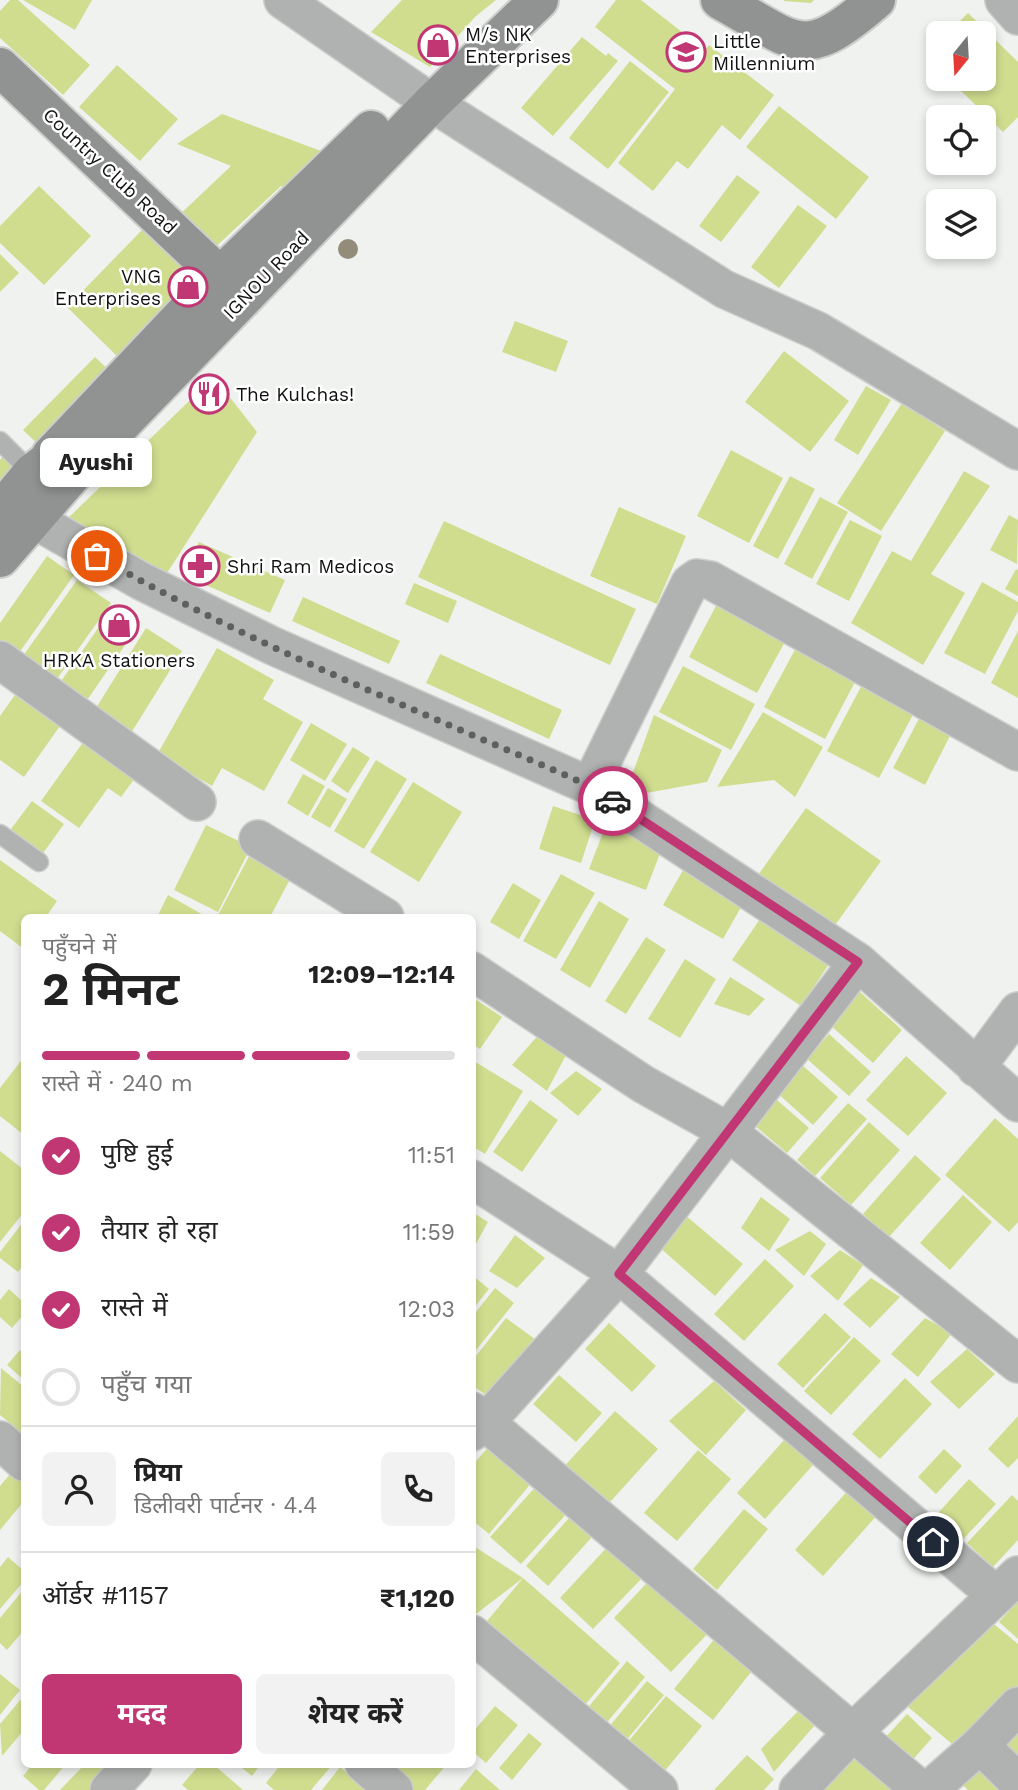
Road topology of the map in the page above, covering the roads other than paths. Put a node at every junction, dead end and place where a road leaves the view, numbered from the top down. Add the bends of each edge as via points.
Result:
1 (283, 0) edge
2 (507, 0) edge
3 (540, 0) edge
4 (720, 0) edge
5 (765, 0) edge
6 (876, 0) edge
7 (1004, 0) edge
8 (1018, 16) edge
9 (809, 43) junction
10 (0, 67) edge
11 (423, 97) junction
12 (220, 276) junction
13 (0, 441) edge
14 (1018, 451) edge
15 (33, 473) junction
16 (16, 515) edge
17 (0, 558) edge
18 (0, 660) edge
19 (1018, 752) edge
20 (590, 786) junction
21 (197, 803) dead end
22 (0, 834) edge
23 (258, 839) dead end
24 (38, 862) dead end
25 (380, 914) edge
26 (858, 962) junction
27 (476, 974) edge
28 (1018, 1011) edge
29 (976, 1068) junction
30 (1018, 1103) edge
31 (727, 1131) junction
32 (476, 1182) edge
33 (619, 1274) junction
34 (1018, 1364) edge
35 (477, 1421) edge
36 (0, 1440) edge
37 (21, 1459) edge
38 (1007, 1585) edge
39 (476, 1637) edge
40 (1018, 1706) edge
41 (854, 1731) junction
42 (980, 1745) junction
43 (129, 1768) edge
44 (369, 1768) edge
45 (1018, 1783) edge
46 (109, 1790) edge
47 (394, 1790) edge
48 (659, 1790) edge
49 (798, 1790) edge
50 (921, 1790) edge
51 (929, 1790) edge

1 - 11 street
2 - 11 street, IGNOU Road
3 - 11 street, IGNOU Road
4 - 9 street via 794,40
5 - 9 street via 798,26
6 - 9 street via 845,27
7 - 8 street
10 - 12 street, Country Club Road
11 - 12 street, IGNOU Road
11 - 14 street via 724,289 818,331
11 - 16 street, IGNOU Road
12 - 15 street, IGNOU Road
13 - 15 lane
15 - 16 street, IGNOU Road
16 - 17 street, IGNOU Road
16 - 20 street via 273,646
18 - 21 street
19 - 20 street via 710,580 697,578 690,583
20 - 26 street
22 - 24 lane
23 - 25 street
26 - 29 street
26 - 31 street
27 - 31 street via 643,1084
28 - 29 street
29 - 30 street
31 - 33 street
31 - 34 street
32 - 33 street
33 - 35 street
33 - 38 street
35 - 41 street
36 - 37 street
38 - 41 street
39 - 48 street
40 - 42 street
41 - 49 street
41 - 50 street
42 - 45 street
42 - 51 street
43 - 46 street
44 - 47 street

